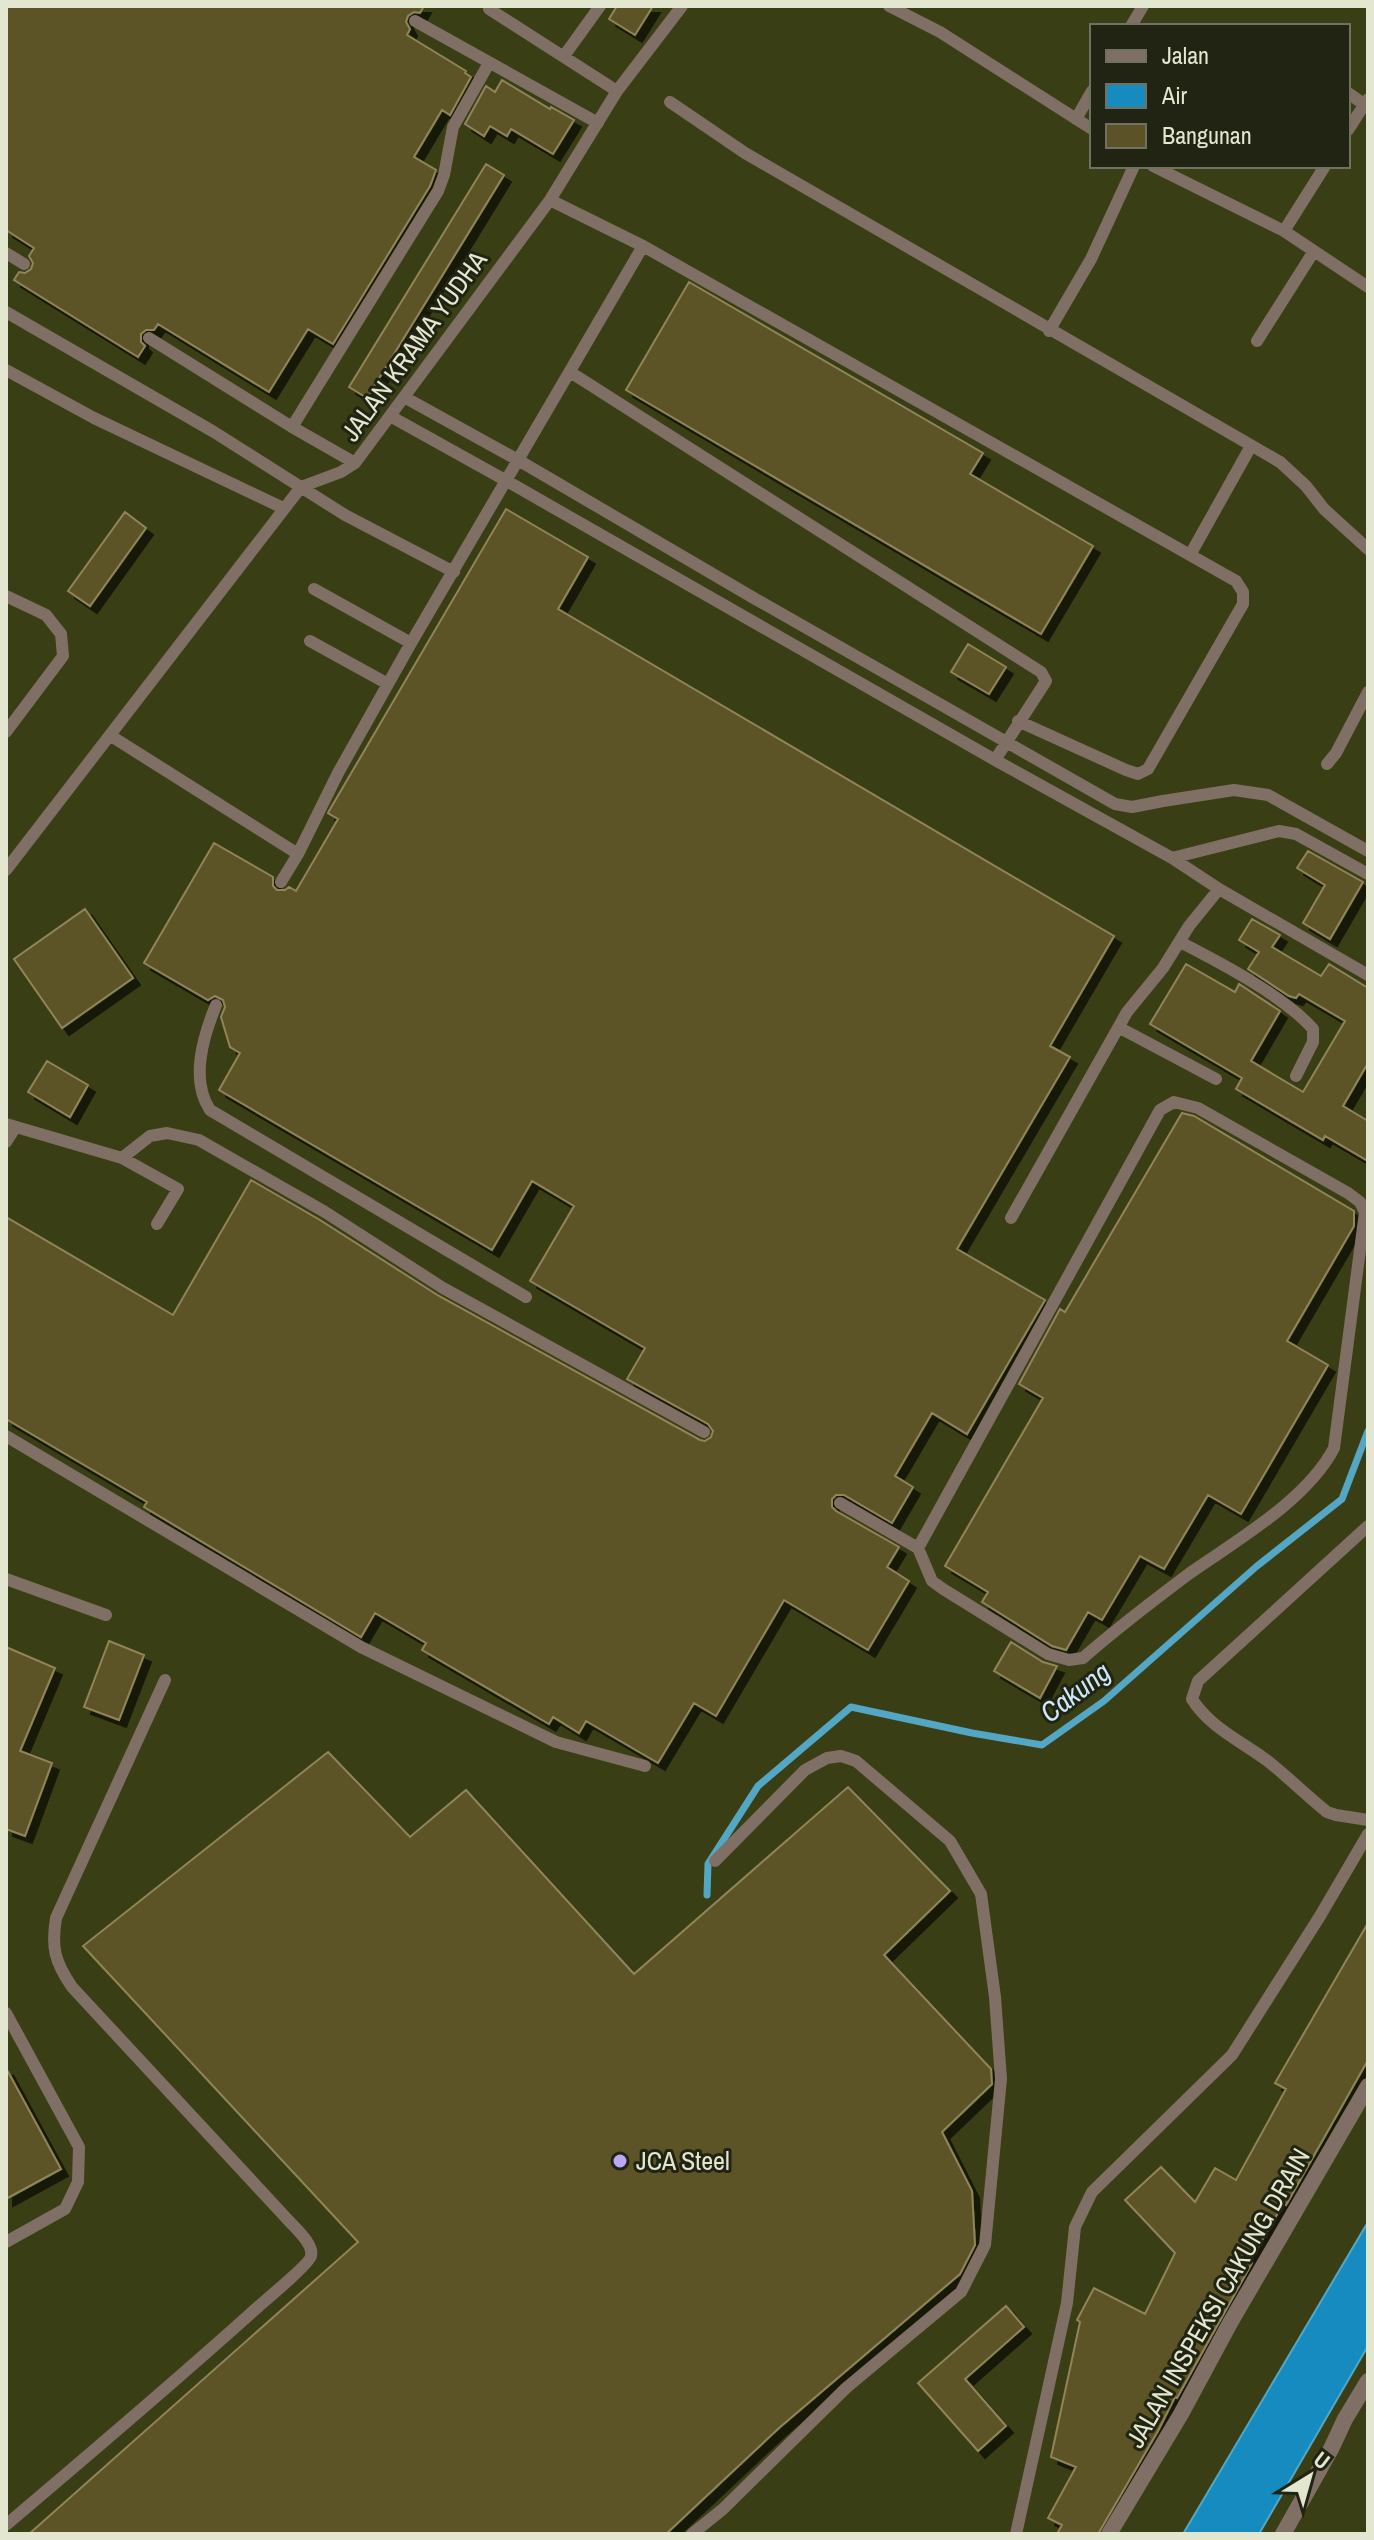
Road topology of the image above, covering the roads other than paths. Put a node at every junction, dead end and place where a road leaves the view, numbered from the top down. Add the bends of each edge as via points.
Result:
1 (600, 6) edge
2 (682, 6) edge
3 (889, 6) edge
4 (1143, 6) edge
5 (489, 9) dead end
6 (415, 21) dead end
7 (1132, 24) edge
8 (564, 56) junction
9 (489, 63) junction
10 (617, 91) junction
11 (1090, 94) edge
12 (670, 102) dead end
13 (1367, 104) edge
14 (1076, 119) junction
15 (598, 123) junction
16 (1350, 127) edge
17 (1090, 128) edge
18 (1133, 168) edge
19 (1157, 168) edge
20 (1324, 168) edge
21 (550, 200) junction
22 (1284, 231) junction
23 (643, 246) junction
24 (1314, 251) junction
25 (6, 253) edge
26 (24, 264) dead end
27 (1368, 287) edge
28 (6, 312) edge
29 (1049, 331) junction
30 (149, 338) dead end
31 (1257, 341) dead end
32 (6, 370) edge
33 (570, 372) junction
34 (404, 397) junction
35 (390, 416) junction
36 (292, 427) junction
37 (1251, 446) junction
38 (518, 460) junction
39 (355, 463) junction
40 (505, 480) junction
41 (301, 487) junction
42 (283, 508) junction
43 (1368, 549) edge
44 (1190, 555) junction
45 (454, 572) junction
46 (314, 589) dead end
47 (6, 596) edge
48 (310, 641) dead end
49 (411, 643) junction
50 (388, 684) junction
51 (1368, 692) edge
52 (1018, 721) junction
53 (6, 732) edge
54 (111, 736) junction
55 (1006, 741) junction
56 (995, 760) junction
57 (1327, 764) dead end
58 (1368, 851) edge
59 (298, 854) junction
60 (1172, 858) junction
61 (6, 870) edge
62 (1368, 874) edge
63 (281, 882) dead end
64 (1219, 889) junction
65 (1180, 942) junction
66 (1368, 975) edge
67 (216, 1005) dead end
68 (1120, 1028) junction
69 (1296, 1076) dead end
70 (1216, 1079) dead end
71 (10, 1126) edge
72 (6, 1142) edge
73 (122, 1158) junction
74 (1011, 1218) dead end
75 (157, 1224) dead end
76 (526, 1297) dead end
77 (704, 1432) dead end
78 (6, 1436) edge
79 (840, 1503) dead end
80 (1368, 1526) edge
81 (918, 1548) junction
82 (6, 1579) edge
83 (106, 1615) dead end
84 (165, 1680) dead end
85 (645, 1766) dead end
86 (1368, 1820) edge
87 (1368, 1834) edge
88 (715, 1861) dead end
89 (6, 2013) edge
90 (1368, 2086) edge
91 (6, 2242) edge
92 (1368, 2381) edge
93 (6, 2525) edge
94 (692, 2534) edge
95 (1016, 2534) edge
96 (1109, 2534) edge
97 (1283, 2534) edge

1 - 8 lane
2 - 10 lane, JALAN KRAMA YUDHA
3 - 14 lane via 940,32
4 - 7 lane
5 - 8 lane
6 - 9 lane
8 - 10 lane
9 - 15 lane
9 - 36 lane via 453,127 438,191
10 - 15 lane, JALAN KRAMA YUDHA
11 - 14 lane
12 - 29 lane via 745,153
13 - 16 lane
14 - 17 lane
15 - 21 lane, JALAN KRAMA YUDHA
18 - 29 lane via 1091,259
19 - 22 lane
20 - 22 lane
21 - 23 lane
21 - 34 lane, JALAN KRAMA YUDHA
22 - 24 lane
23 - 33 lane
23 - 44 lane
24 - 27 lane
24 - 31 lane
25 - 26 lane
28 - 41 lane
29 - 37 lane
30 - 36 lane
32 - 42 lane
33 - 38 lane
33 - 52 lane via 1041,672 1046,681
34 - 35 lane, JALAN KRAMA YUDHA
34 - 38 lane
35 - 39 lane, JALAN KRAMA YUDHA
35 - 40 lane
36 - 39 lane
37 - 43 lane via 1280,462
37 - 44 lane
38 - 40 lane
38 - 55 lane
39 - 41 lane, JALAN KRAMA YUDHA
40 - 45 lane
40 - 56 lane
41 - 42 lane, JALAN KRAMA YUDHA
41 - 45 lane
42 - 54 lane, JALAN KRAMA YUDHA
44 - 52 lane via 1236,581 1243,604 1148,769 1138,774 1126,770
45 - 49 lane
46 - 49 lane
47 - 53 lane via 46,615 61,634 63,656
48 - 50 lane
49 - 50 lane
50 - 59 lane
51 - 57 lane
52 - 55 lane
54 - 59 lane
54 - 61 lane, JALAN KRAMA YUDHA
55 - 56 lane
55 - 58 lane via 1115,804 1132,807 1234,790 1268,795
56 - 60 lane
59 - 63 lane
60 - 62 lane via 1279,831 1296,834
60 - 64 lane
64 - 65 lane
64 - 66 lane
65 - 68 lane
65 - 69 lane via 1303,1017 1313,1029 1313,1042
67 - 76 lane via 198,1078 210,1110
68 - 70 lane
68 - 74 lane
71 - 72 lane
71 - 73 lane
73 - 75 lane via 178,1189
73 - 77 lane via 150,1136 167,1133 199,1140 443,1288
78 - 85 lane via 361,1647 556,1742
79 - 81 lane
80 - 86 lane via 1198,1681 1192,1699 1199,1712 1327,1812
81 - 81 lane via 1160,1110 1174,1102 1198,1108 1360,1202 1365,1212 1334,1448 1320,1471 1269,1516 1083,1658 1069,1660 1024,1641 932,1581
82 - 83 lane
84 - 93 lane via 56,1918 55,1955 72,1987 289,2221 312,2254 217,2344
87 - 95 lane via 1232,2055 1092,2192 1075,2227 1067,2303
88 - 94 lane via 805,1770 827,1758 856,1761 950,1841 981,1894 1001,2079 985,2245 961,2292 846,2388
89 - 91 lane via 79,2147 78,2182 65,2209
90 - 96 street, JALAN INSPEKSI CAKUNG DRAIN
92 - 97 street

